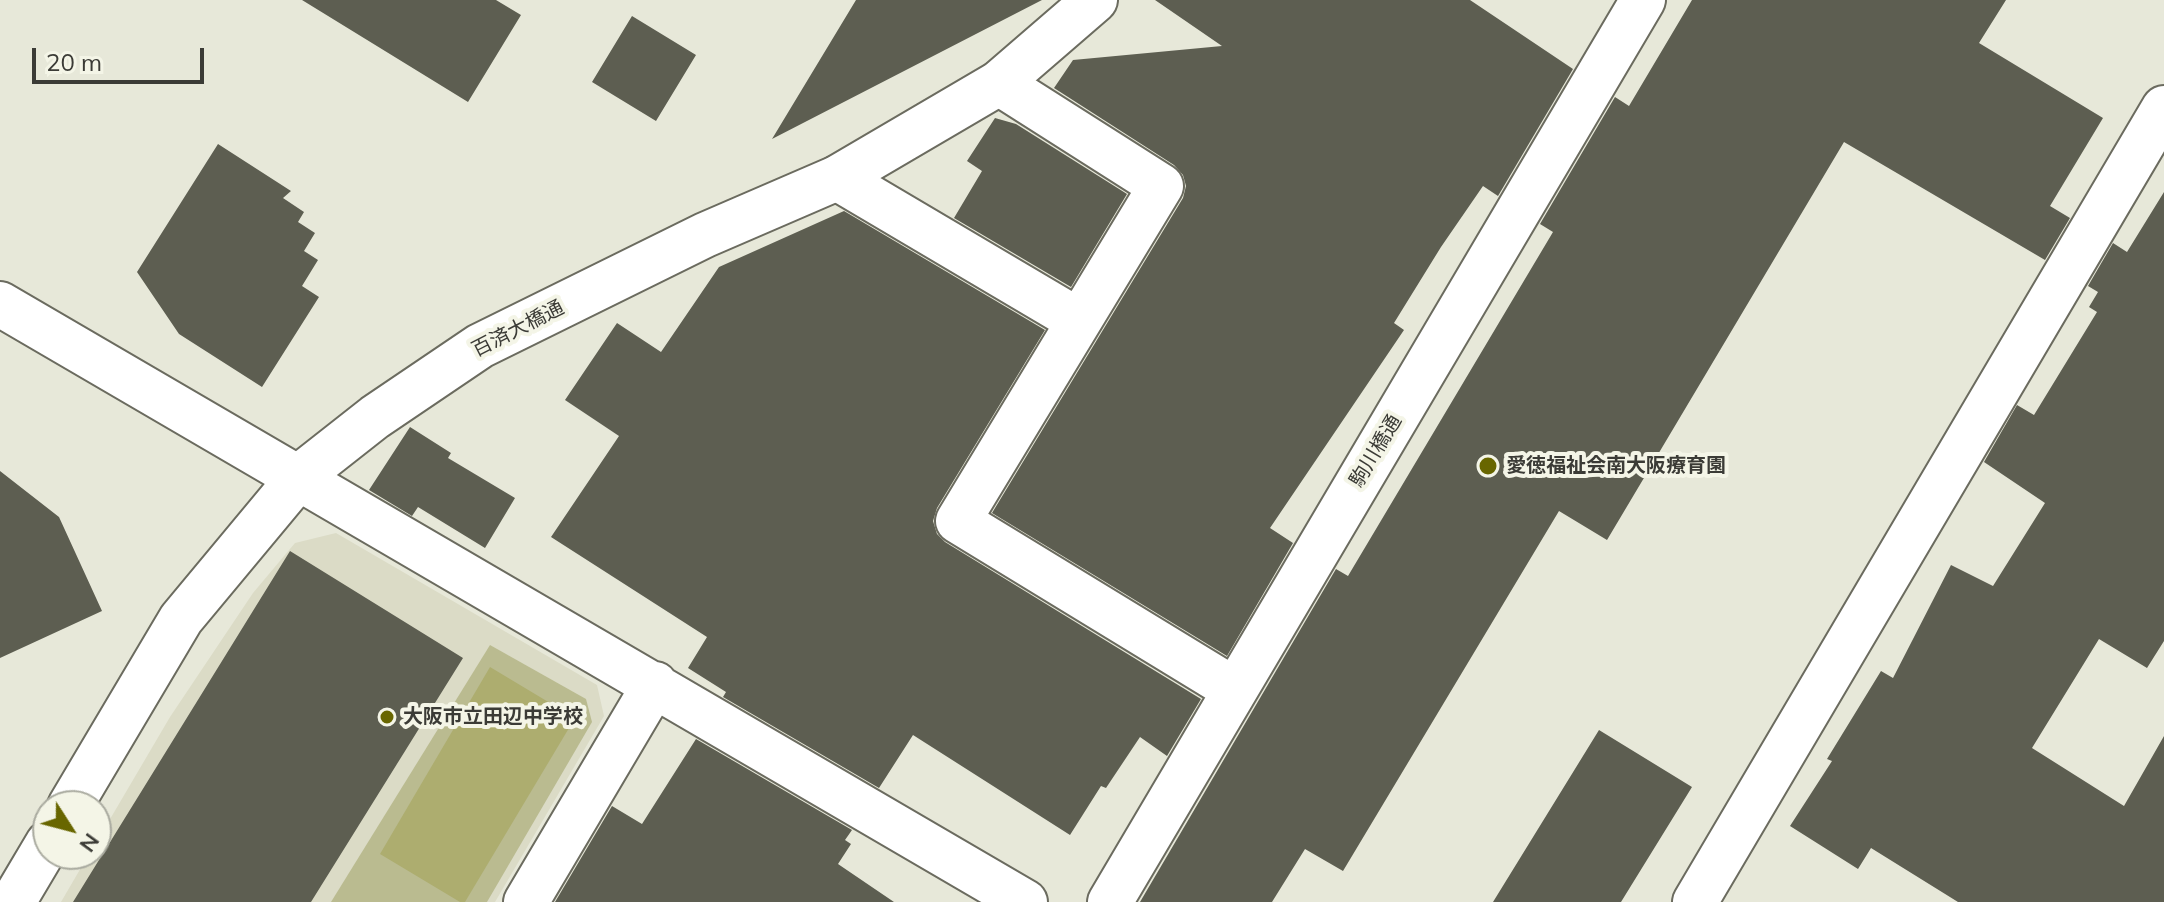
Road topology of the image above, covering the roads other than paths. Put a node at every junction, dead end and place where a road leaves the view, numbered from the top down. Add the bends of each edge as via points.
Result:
1 (1095, 0) edge
2 (1643, 0) edge
3 (999, 83) junction
4 (2164, 108) edge
5 (837, 178) junction
6 (0, 304) edge
7 (1079, 321) junction
8 (300, 476) junction
9 (655, 684) junction
10 (1235, 690) junction
11 (79, 790) edge
12 (32, 870) edge
13 (13, 902) edge
14 (526, 902) edge
15 (1025, 902) edge
16 (1110, 902) edge
17 (1695, 902) edge

1 - 3 street, 百済大橋通
2 - 10 street, 駒川橋通
3 - 5 street, 百済大橋通
3 - 7 street via 1161,186
4 - 17 street
5 - 7 street
5 - 8 street, 百済大橋通 via 705,235 480,346
6 - 8 street
7 - 10 street via 958,521
8 - 9 street
8 - 11 street, 百済大橋通 via 181,619
9 - 14 street
9 - 15 street
10 - 16 street, 駒川橋通
12 - 13 street

